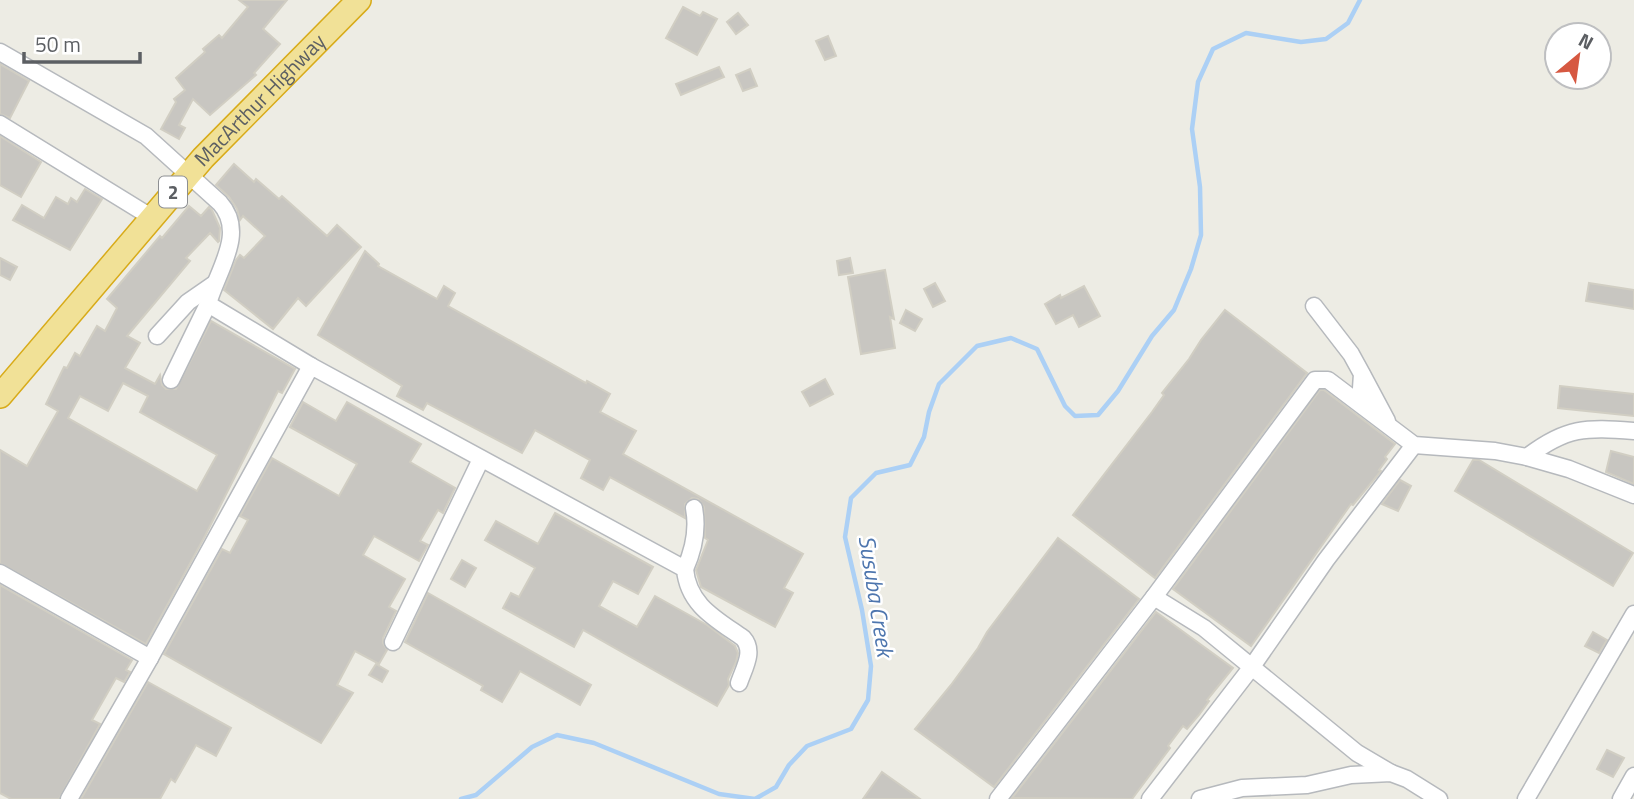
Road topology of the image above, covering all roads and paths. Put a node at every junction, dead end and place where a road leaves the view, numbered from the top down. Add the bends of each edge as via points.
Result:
1 (359, 0) edge
2 (0, 52) edge
3 (0, 124) edge
4 (189, 173) junction
5 (151, 217) junction
6 (214, 284) junction
7 (208, 304) junction
8 (1314, 306) dead end
9 (158, 336) dead end
10 (311, 366) junction
11 (1362, 374) junction
12 (171, 380) dead end
13 (0, 396) edge
14 (1360, 403) junction
15 (1388, 424) junction
16 (1634, 430) edge
17 (1414, 445) junction
18 (1527, 457) junction
19 (481, 458) junction
20 (1634, 495) edge
21 (694, 508) dead end
22 (685, 569) junction
23 (0, 573) edge
24 (1154, 597) junction
25 (1634, 614) edge
26 (393, 642) dead end
27 (150, 658) junction
28 (1251, 668) junction
29 (739, 682) dead end
30 (1391, 773) junction
31 (1634, 776) edge
32 (69, 799) edge
33 (998, 799) edge
34 (1150, 799) edge
35 (1200, 799) edge
36 (1439, 799) edge
37 (1526, 799) edge
38 (1621, 799) edge

1 - 4 highway, MacArthur Highway / 2
2 - 4 lane via 146,136
3 - 5 lane
4 - 5 highway, MacArthur Highway / 2
4 - 6 lane via 232,220 227,253
5 - 13 highway, MacArthur Highway / 2
6 - 7 lane
6 - 9 lane via 188,302
7 - 10 lane
7 - 12 lane
8 - 11 lane
10 - 19 lane
10 - 27 lane
11 - 14 lane
11 - 15 lane
14 - 15 lane
14 - 24 lane via 1328,380 1312,382
15 - 17 lane
16 - 18 lane via 1571,432
17 - 18 lane
17 - 28 lane via 1319,569
18 - 20 lane
19 - 22 lane
19 - 26 lane
21 - 22 lane via 695,542
22 - 29 lane via 699,606 748,645
23 - 27 lane
24 - 28 lane via 1204,628
24 - 33 lane
25 - 37 lane
27 - 32 lane
28 - 30 lane via 1357,753
28 - 34 lane
30 - 35 lane via 1351,775 1307,785 1241,788
30 - 36 lane
31 - 38 lane

